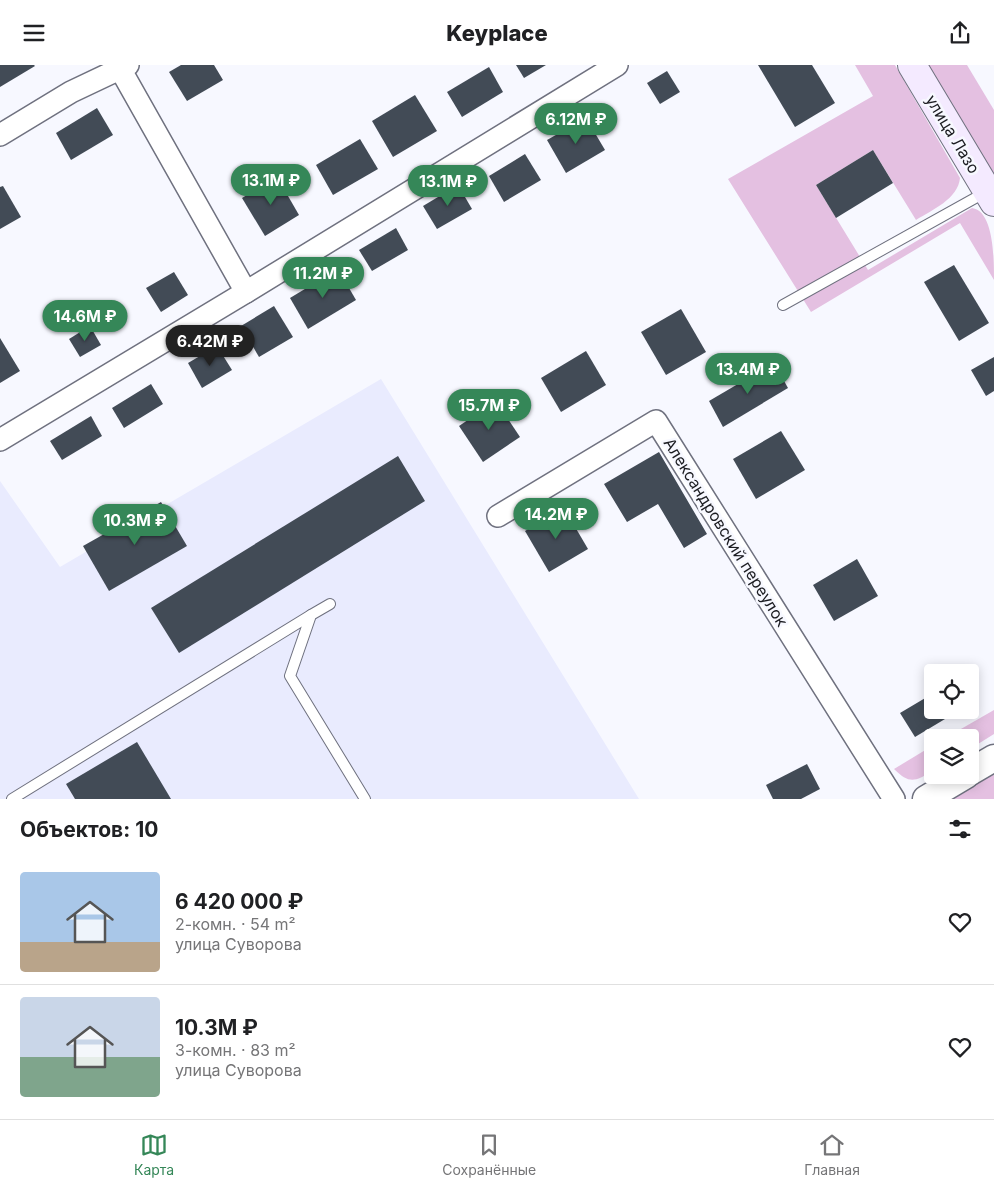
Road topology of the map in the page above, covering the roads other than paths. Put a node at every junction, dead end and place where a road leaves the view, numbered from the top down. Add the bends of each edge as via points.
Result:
1 (617, 65) edge
2 (912, 65) edge
3 (122, 66) edge
4 (0, 135) edge
5 (991, 197) edge
6 (246, 292) junction
7 (783, 305) dead end
8 (0, 439) edge
9 (498, 516) dead end
10 (330, 604) dead end
11 (312, 615) junction
12 (994, 758) edge
13 (979, 767) edge
14 (951, 784) edge
15 (12, 799) edge
16 (365, 799) edge
17 (894, 799) edge
18 (926, 799) edge

1 - 6 street
2 - 5 main road, улица Лазо
3 - 4 street
3 - 6 street
5 - 7 lane
6 - 8 street
9 - 17 street, Александровский переулок via 656,421
10 - 11 lane
11 - 15 lane
11 - 16 lane via 290,676
12 - 13 street
14 - 18 street

